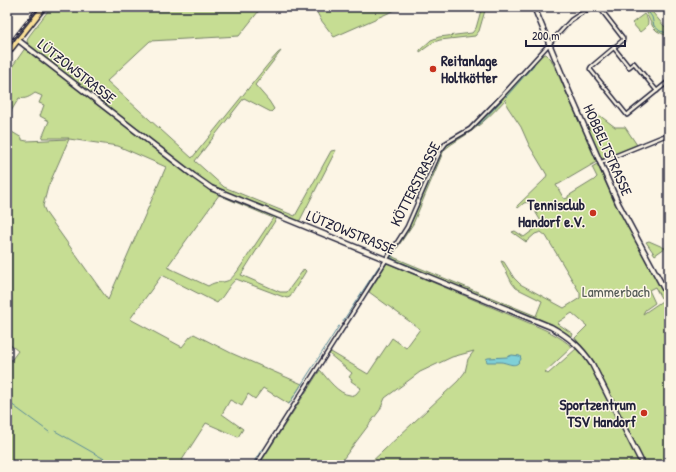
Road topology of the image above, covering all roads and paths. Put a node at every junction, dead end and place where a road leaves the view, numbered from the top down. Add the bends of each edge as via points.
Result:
1 (44, 7) edge
2 (534, 7) edge
3 (592, 7) edge
4 (599, 7) edge
5 (18, 40) junction
6 (549, 44) junction
7 (614, 48) junction
8 (7, 54) edge
9 (669, 81) edge
10 (657, 90) junction
11 (669, 134) edge
12 (600, 162) junction
13 (387, 260) junction
14 (669, 298) edge
15 (256, 465) edge
16 (642, 465) edge

1 - 5 main road
2 - 6 street, HOBBELTSTRASSE
3 - 6 street, KÖTTERSTRASSE via 571,20
4 - 7 street via 623,38
5 - 8 main road
5 - 13 street, LÜTZOWSTRASSE via 211,188
6 - 12 street, HOBBELTSTRASSE
6 - 13 street, KÖTTERSTRASSE via 470,129 446,143 440,151 407,227
7 - 10 street via 629,67 634,63
7 - 10 street via 590,69 627,114
9 - 10 street
11 - 12 street
12 - 14 street, HOBBELTSTRASSE via 618,203
13 - 15 street, KÖTTERSTRASSE
13 - 16 street, LÜTZOWSTRASSE via 551,327 572,341 592,364

